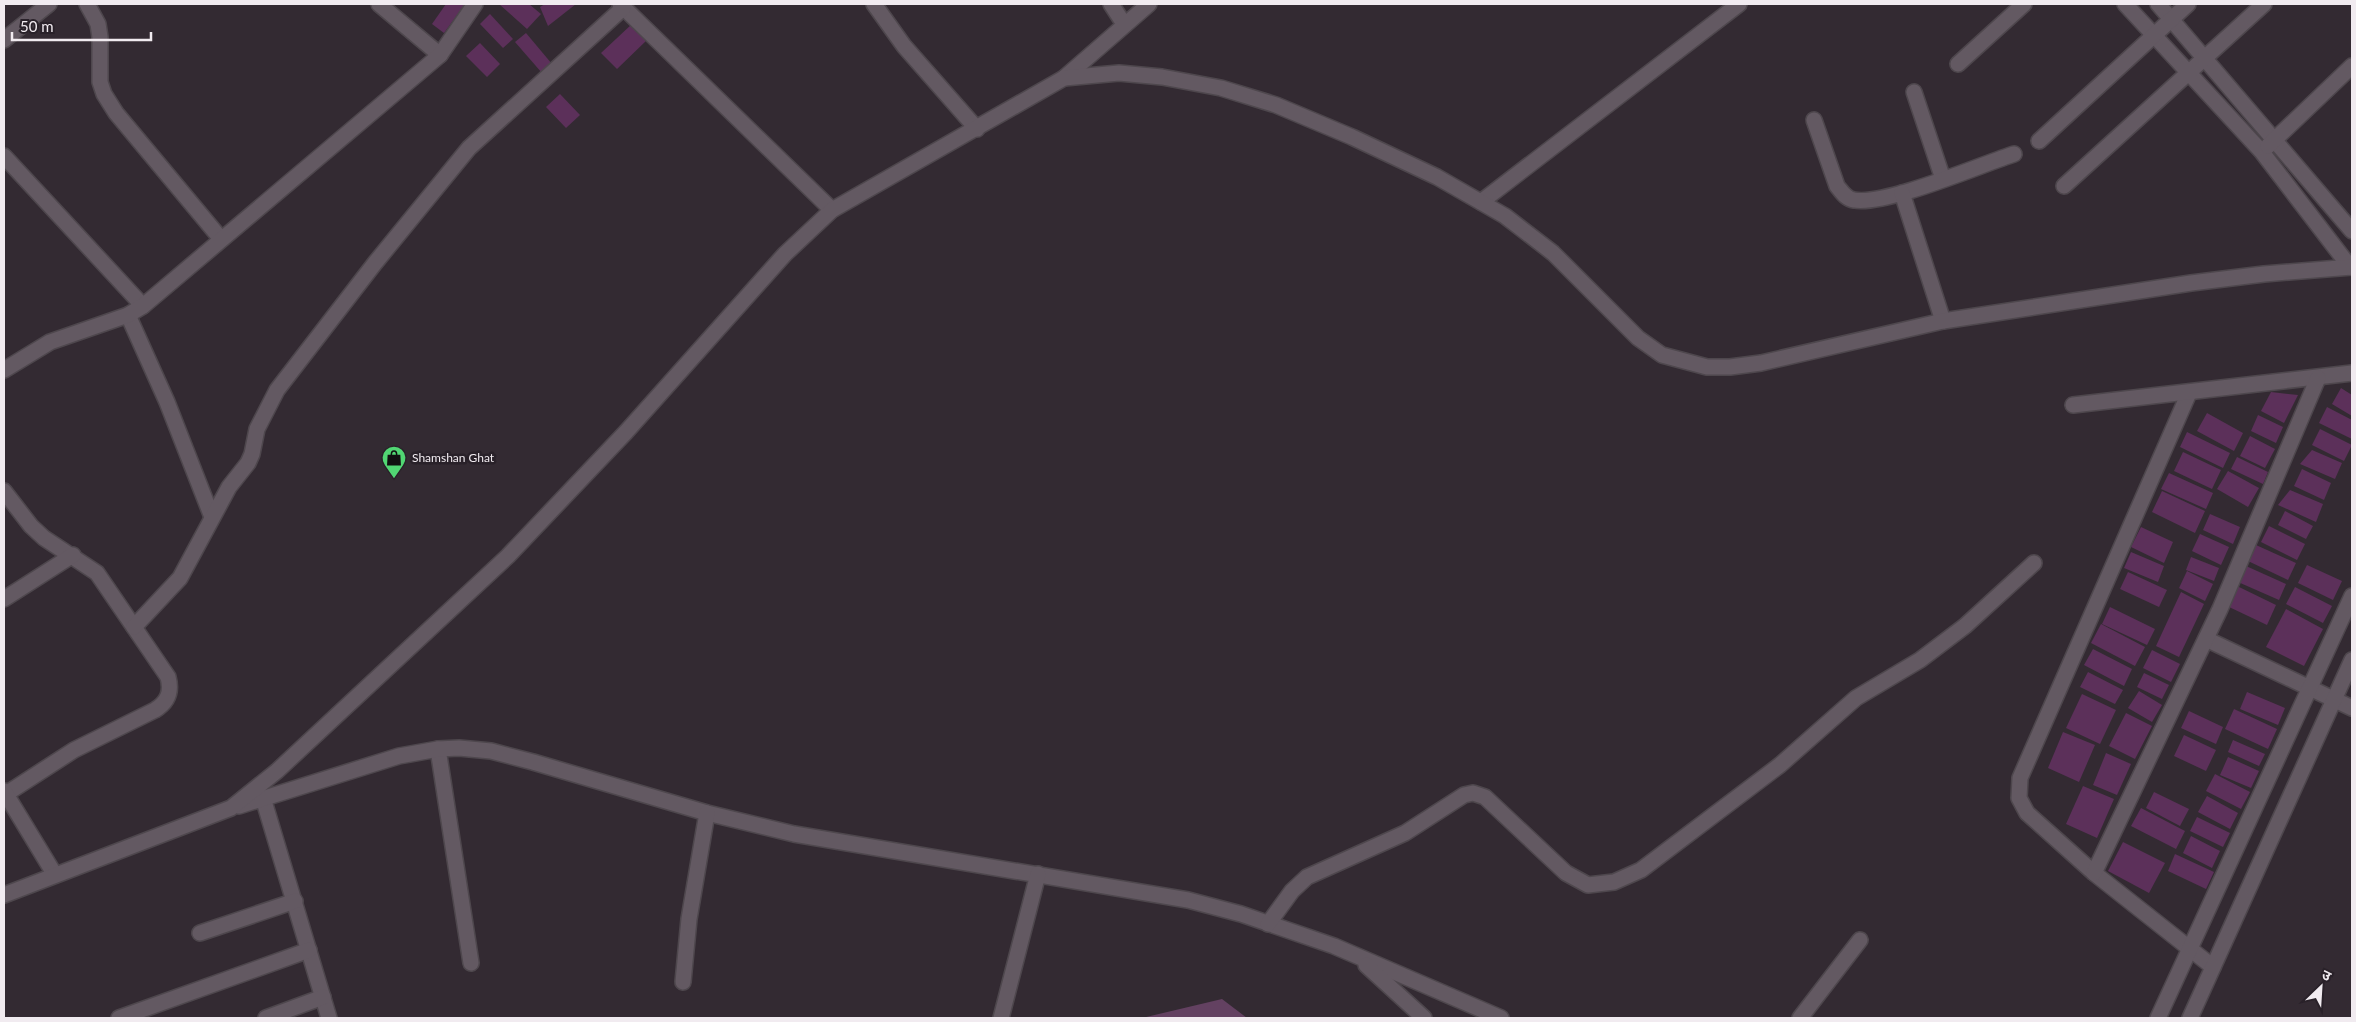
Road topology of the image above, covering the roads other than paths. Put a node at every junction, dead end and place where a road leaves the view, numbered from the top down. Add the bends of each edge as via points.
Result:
1 (49, 4) edge
2 (87, 4) edge
3 (380, 4) edge
4 (475, 4) edge
5 (874, 4) edge
6 (1111, 4) edge
7 (1149, 4) edge
8 (1739, 4) edge
9 (2024, 4) edge
10 (2125, 4) edge
11 (2158, 4) edge
12 (2188, 4) edge
13 (2264, 4) edge
14 (622, 6) edge
15 (2171, 19) junction
16 (1124, 24) junction
17 (2154, 34) junction
18 (4, 40) edge
19 (440, 55) junction
20 (2205, 58) junction
21 (1958, 64) dead end
22 (2352, 66) edge
23 (2189, 73) junction
24 (1064, 78) junction
25 (1914, 92) dead end
26 (1814, 120) dead end
27 (977, 129) junction
28 (2275, 139) junction
29 (2040, 141) dead end
30 (2262, 152) junction
31 (2014, 154) dead end
32 (4, 156) edge
33 (1944, 179) junction
34 (2064, 186) dead end
35 (1902, 193) junction
36 (1482, 202) junction
37 (832, 210) junction
38 (2352, 231) edge
39 (221, 239) junction
40 (2351, 267) edge
41 (143, 306) junction
42 (128, 315) junction
43 (1943, 321) junction
44 (4, 370) edge
45 (2352, 372) edge
46 (2318, 378) junction
47 (2189, 393) junction
48 (2073, 405) dead end
49 (4, 491) edge
50 (212, 517) junction
51 (72, 555) junction
52 (2034, 563) dead end
53 (2352, 596) edge
54 (4, 599) edge
55 (134, 627) junction
56 (2206, 639) junction
57 (2352, 660) edge
58 (2309, 688) junction
59 (2334, 700) junction
60 (2352, 708) edge
61 (438, 749) junction
62 (5, 793) edge
63 (263, 798) junction
64 (231, 808) junction
65 (707, 813) junction
66 (2094, 873) junction
67 (1038, 874) junction
68 (55, 875) junction
69 (4, 895) edge
70 (295, 901) junction
71 (1268, 924) junction
72 (200, 933) dead end
73 (1860, 940) dead end
74 (2190, 949) junction
75 (309, 950) junction
76 (1356, 956) junction
77 (471, 963) dead end
78 (2213, 967) junction
79 (683, 982) dead end
80 (323, 997) junction
81 (119, 1018) edge
82 (266, 1018) edge
83 (329, 1018) edge
84 (1001, 1018) edge
85 (1424, 1018) edge
86 (1501, 1018) edge
87 (1800, 1018) edge
88 (2158, 1018) edge
89 (2190, 1018) edge

1 - 18 street
2 - 39 street via 99,30 102,48 100,82 104,94 133,134
3 - 19 street
4 - 19 street
5 - 27 street via 904,46
6 - 16 street
7 - 16 street
8 - 36 street
9 - 21 street
10 - 17 street
11 - 15 street
12 - 15 street
13 - 20 street
14 - 37 street
14 - 50 street via 469,148 375,263 277,390 257,429 248,463
15 - 17 street
15 - 20 street
16 - 24 street
17 - 23 street
17 - 29 street
19 - 39 street
20 - 23 street
20 - 28 street
22 - 28 street
23 - 30 street
23 - 34 street
24 - 27 street
24 - 36 street via 1119,74 1162,77 1221,88 1352,137
25 - 33 street
26 - 35 street via 1837,186 1844,195 1865,201
27 - 37 street
28 - 30 street
28 - 38 street
30 - 40 street
31 - 33 street
32 - 41 street
33 - 35 street
35 - 43 street
36 - 43 street via 1553,253 1638,338 1662,355 1681,361 1707,367 1760,363
37 - 64 street via 785,254 626,432 508,556 277,771
39 - 41 street
40 - 43 street via 2191,283
41 - 42 street
42 - 44 street via 50,342
42 - 50 street via 168,402
45 - 46 street
46 - 47 street
46 - 56 street
47 - 48 street
47 - 66 street via 2020,778 2019,798 2028,813
49 - 51 street via 31,526
50 - 55 street via 180,578
51 - 54 street
51 - 55 street via 97,573
52 - 71 street via 1965,626 1920,660 1856,698 1780,765 1641,870 1614,882 1588,886 1581,883 1485,798 1473,793 1464,795 1393,839 1307,877 1292,891
53 - 58 street
55 - 62 street via 168,677 170,686 164,704 74,750
56 - 58 street
56 - 66 street
57 - 59 street
58 - 59 street
58 - 74 street
59 - 60 street
59 - 78 street
61 - 63 street via 399,756
61 - 65 street via 459,748 508,756
61 - 77 street
62 - 68 street
63 - 64 street
63 - 70 street
64 - 68 street
65 - 67 street via 834,842
65 - 79 street via 689,919
66 - 74 street
67 - 71 street via 1188,900
67 - 84 street
68 - 69 street
70 - 72 street
70 - 75 street
71 - 76 street
73 - 87 street
74 - 78 street
74 - 88 street
75 - 80 street
75 - 81 street
76 - 85 street
76 - 86 street
78 - 89 street
80 - 82 street
80 - 83 street

